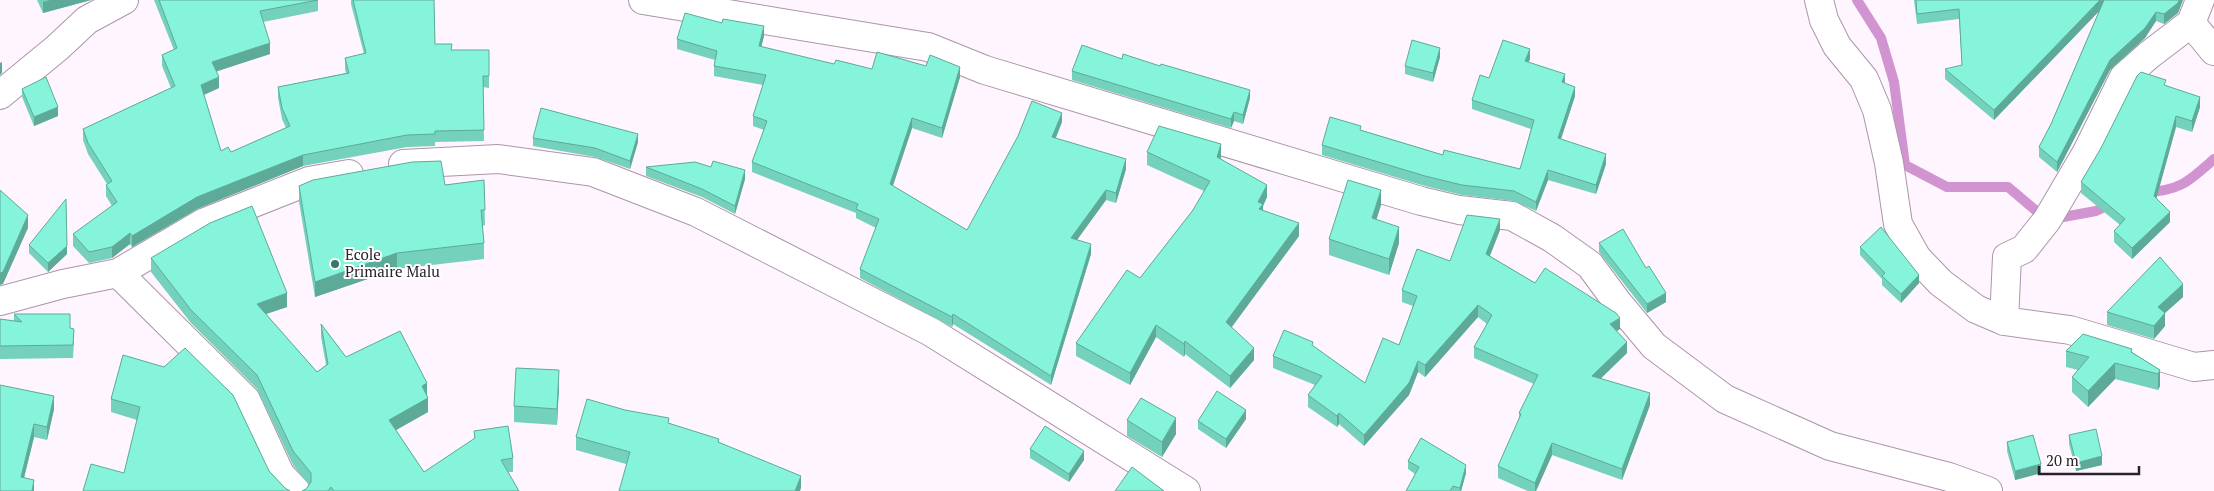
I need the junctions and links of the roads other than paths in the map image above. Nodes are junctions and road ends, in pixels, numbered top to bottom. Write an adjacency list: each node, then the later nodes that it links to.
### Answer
1 (124, 0): 6 (street)
2 (643, 0): 13 (street)
3 (1820, 0): 9 (street)
4 (2196, 12): 5 (street); 9 (street)
5 (2214, 51)
6 (0, 96)
7 (118, 273): 8 (street); 11 (street); 12 (street)
8 (0, 301)
9 (2004, 321): 10 (street)
10 (2214, 365)
11 (296, 491)
12 (1186, 491)
13 (1988, 491)

